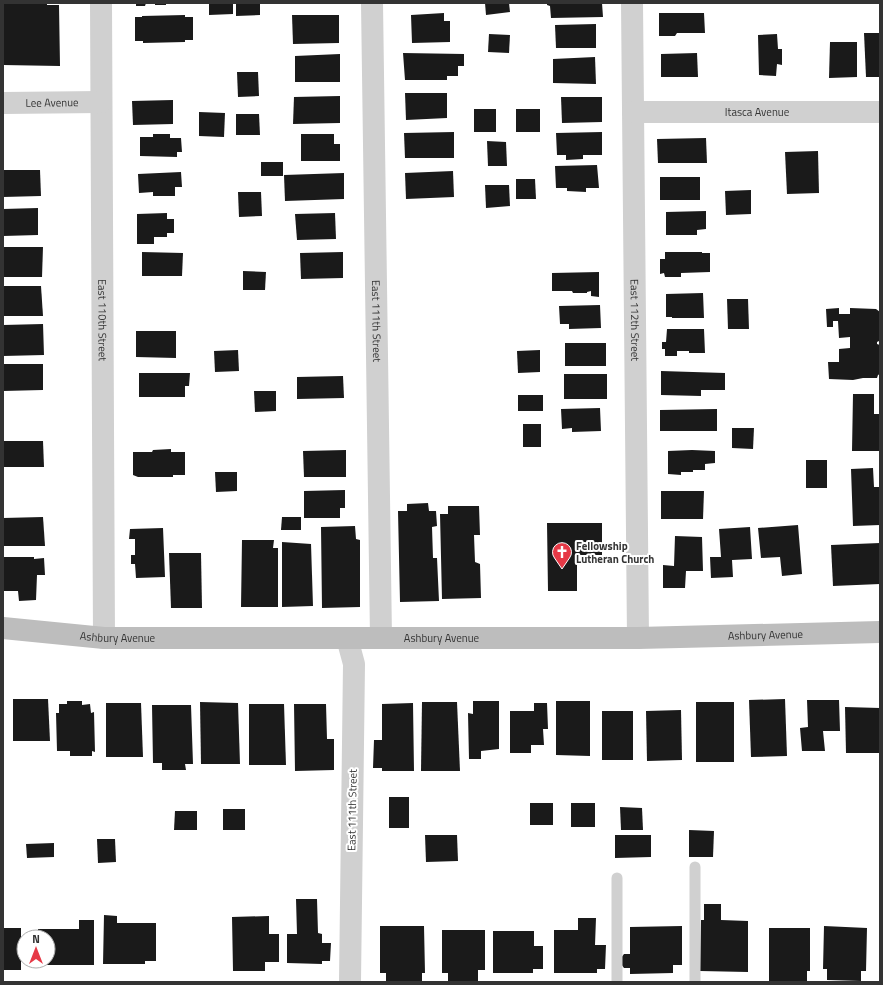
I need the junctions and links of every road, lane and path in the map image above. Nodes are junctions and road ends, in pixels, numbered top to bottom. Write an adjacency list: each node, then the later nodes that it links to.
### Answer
1 (101, 3): 4 (street, East 110th Street)
2 (372, 3): 12 (street, East 111th Street)
3 (632, 3): 6 (street, East 112th Street)
4 (101, 102): 5 (street, Lee Avenue); 10 (street, East 110th Street)
5 (3, 103)
6 (633, 112): 7 (street, Itasca Avenue); 13 (street, East 112th Street)
7 (880, 112)
8 (3, 628): 10 (street, Ashbury Avenue)
9 (880, 632): 13 (street, Ashbury Avenue)
10 (104, 638): 11 (street, Ashbury Avenue)
11 (347, 638): 12 (street, Ashbury Avenue); 16 (street, East 111th Street)
12 (381, 638): 13 (street, Ashbury Avenue)
13 (638, 638)
14 (695, 867): 18 (lane)
15 (617, 878): 17 (lane)
16 (350, 982)
17 (617, 982)
18 (694, 982)

